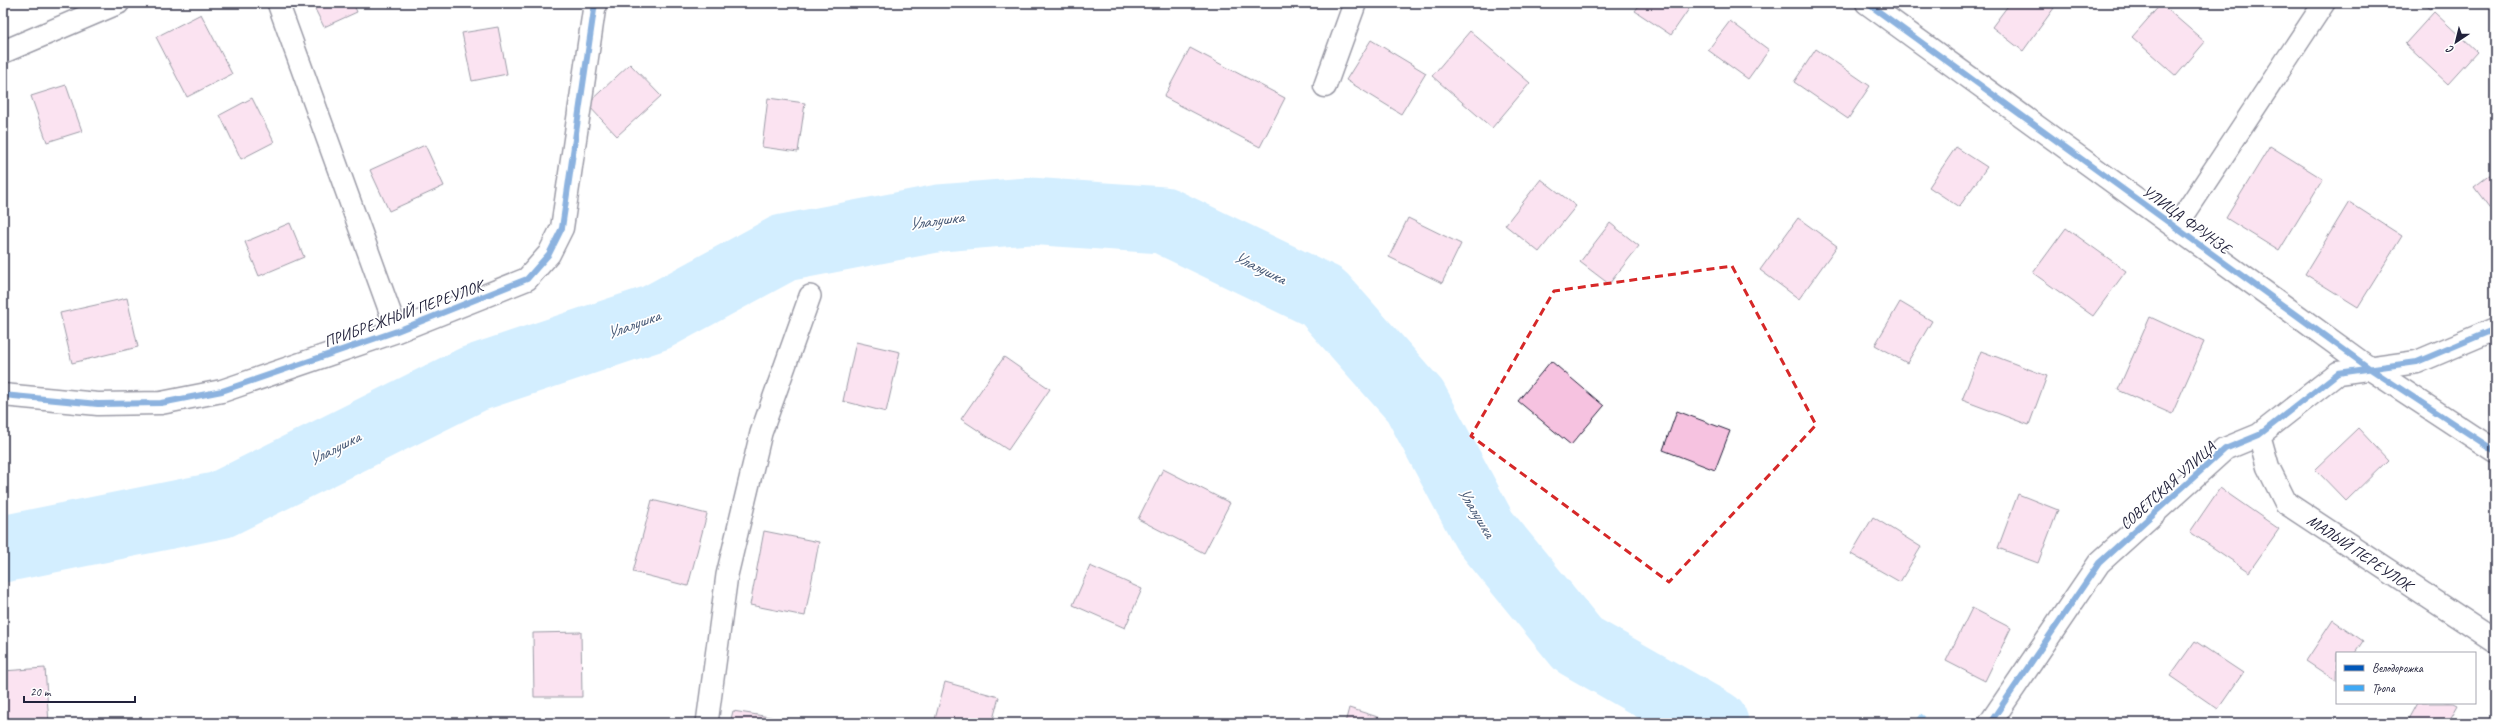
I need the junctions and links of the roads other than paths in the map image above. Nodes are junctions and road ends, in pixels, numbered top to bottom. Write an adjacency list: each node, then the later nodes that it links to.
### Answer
1 (118, 3): 7 (street)
2 (278, 3): 12 (lane)
3 (595, 3): 12 (street, ПРИБРЕЖНЫЙ ПЕРЕУЛОК)
4 (1355, 3): 8 (street)
5 (1867, 3): 9 (street, УЛИЦА ФРУНЗЕ)
6 (2324, 3): 9 (lane)
7 (3, 52)
8 (1324, 86)
9 (2176, 227): 13 (street, УЛИЦА ФРУНЗЕ)
10 (810, 296): 18 (lane)
11 (2495, 329): 13 (street, СОВЕТСКАЯ УЛИЦА)
12 (397, 331): 14 (street, ПРИБРЕЖНЫЙ ПЕРЕУЛОК)
13 (2369, 368): 15 (street, СОВЕТСКАЯ УЛИЦА); 16 (street, УЛИЦА ФРУНЗЕ)
14 (3, 395)
15 (2260, 435): 17 (street, МАЛЫЙ ПЕРЕУЛОК); 19 (street, СОВЕТСКАЯ УЛИЦА)
16 (2495, 451)
17 (2495, 641)
18 (707, 723)
19 (1990, 723)

